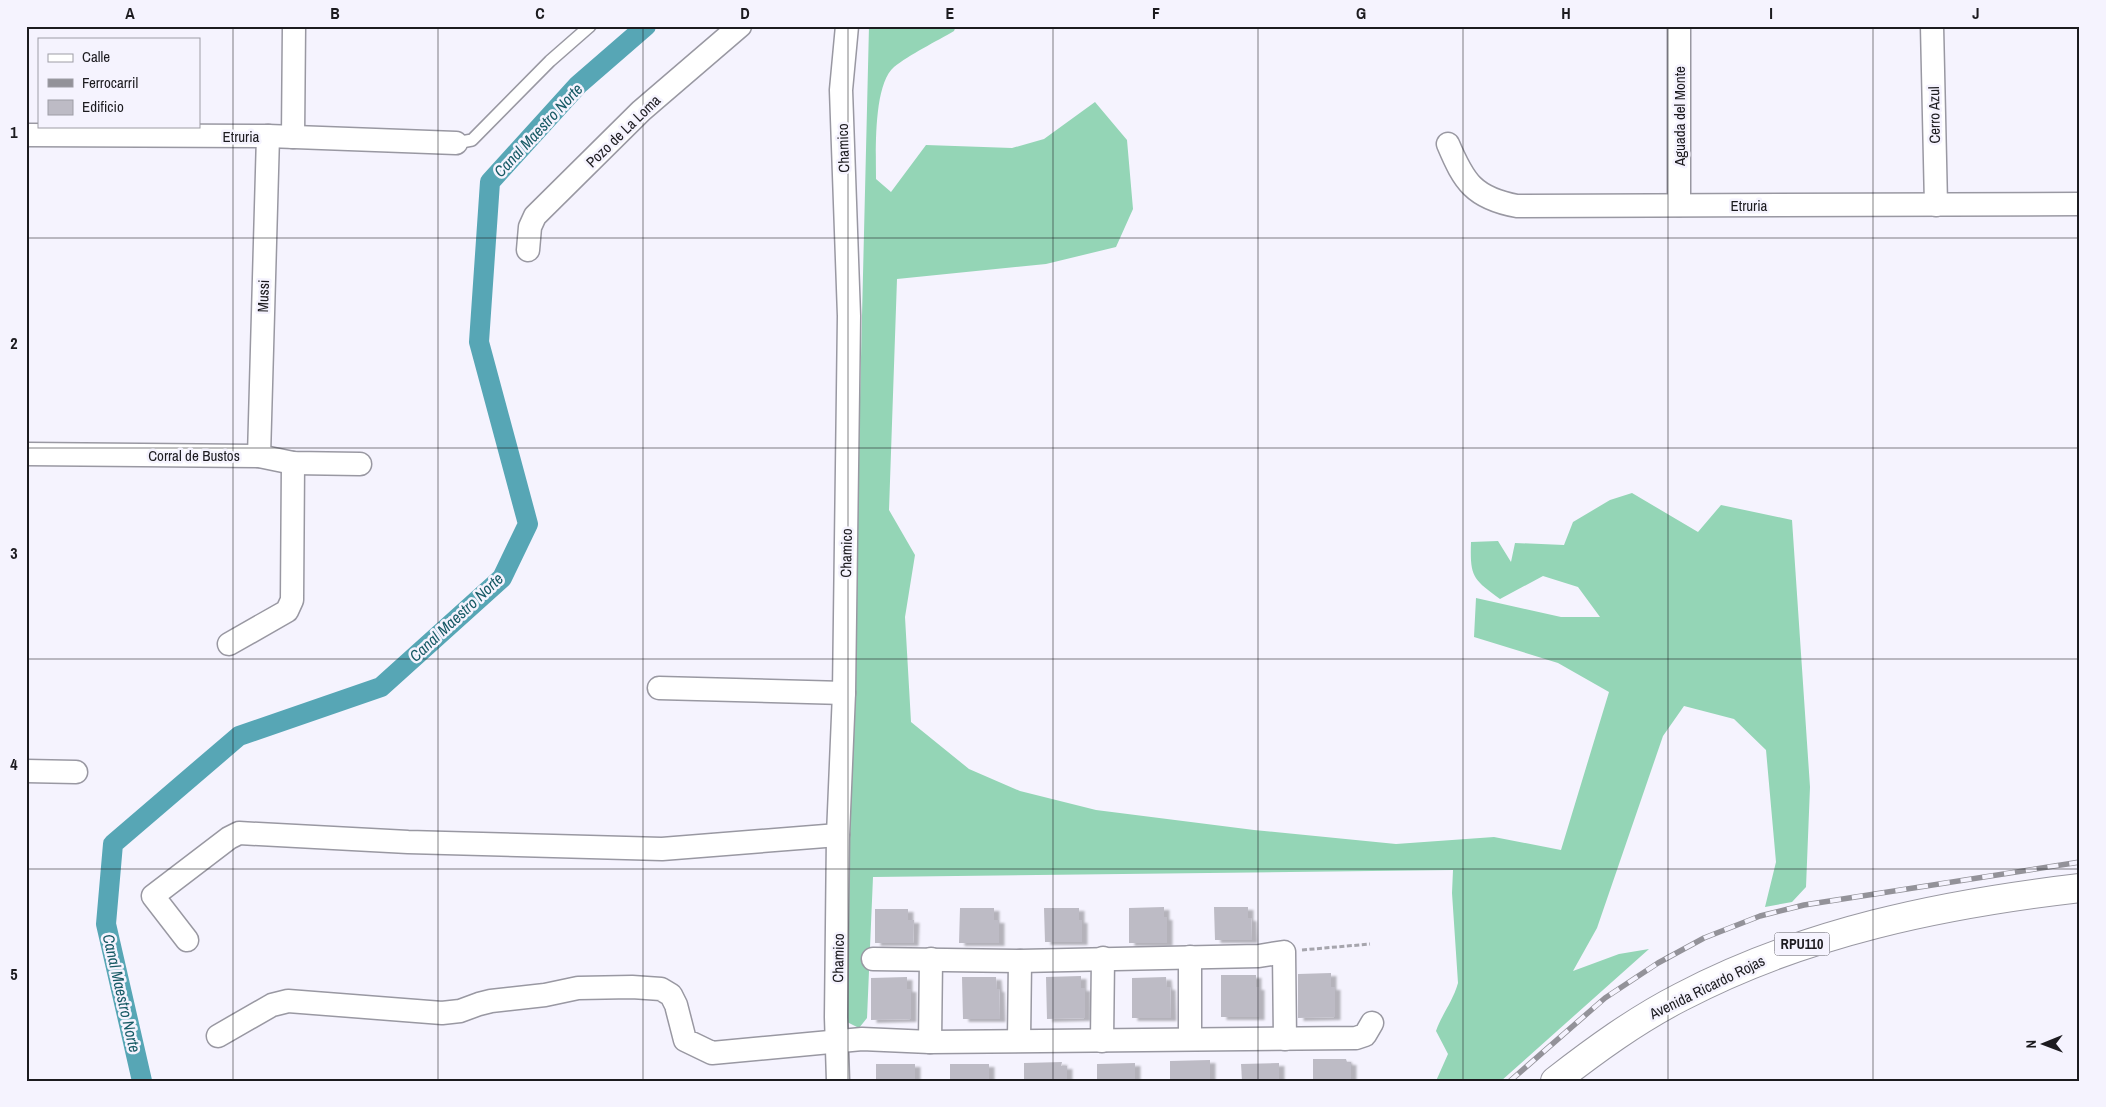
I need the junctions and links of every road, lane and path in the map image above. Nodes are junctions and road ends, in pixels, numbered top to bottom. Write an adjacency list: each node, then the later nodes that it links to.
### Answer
1 (294, 26): 9 (street)
2 (590, 26): 10 (lane)
3 (740, 26): 15 (street, Pozo de La Loma)
4 (847, 26): 22 (street, Chamico)
5 (1680, 26): 13 (street, Aguada del Monte)
6 (1932, 26): 14 (street, Cerro Azul)
7 (26, 135): 8 (street, Etruria)
8 (268, 136): 9 (street, Etruria); 17 (street, Mussi)
9 (293, 137): 10 (street, Etruria)
10 (456, 143)
11 (1448, 144): 13 (street, Etruria)
12 (2080, 204): 14 (street, Etruria)
13 (1679, 205): 14 (street, Etruria)
14 (1936, 205)
15 (528, 250)
16 (26, 454): 17 (street, Corral de Bustos)
17 (259, 456): 18 (street, Corral de Bustos)
18 (293, 463): 19 (street, Corral de Bustos); 20 (street)
19 (360, 464)
20 (229, 644)
21 (659, 688): 22 (street)
22 (844, 693): 25 (street, Chamico)
23 (26, 771): 24 (street)
24 (76, 772)
25 (838, 835): 27 (street); 39 (street, Chamico)
26 (2080, 888): 44 (main road, Avenida Ricardo Rojas / RPU110)
27 (187, 940)
28 (1370, 944): 29 (path)
29 (1284, 952): 30 (street); 38 (street)
30 (1190, 957): 32 (street); 37 (street)
31 (873, 958): 33 (street)
32 (1103, 958): 34 (street); 41 (street)
33 (931, 959): 34 (street); 42 (street)
34 (1020, 960): 40 (street)
35 (1372, 1023): 38 (street)
36 (218, 1036): 39 (street)
37 (1190, 1039): 38 (street); 41 (street)
38 (1285, 1039)
39 (837, 1040): 42 (street); 43 (street, Chamico)
40 (1019, 1040): 41 (street); 42 (street)
41 (1102, 1041)
42 (930, 1042)
43 (838, 1081)
44 (1555, 1081)

